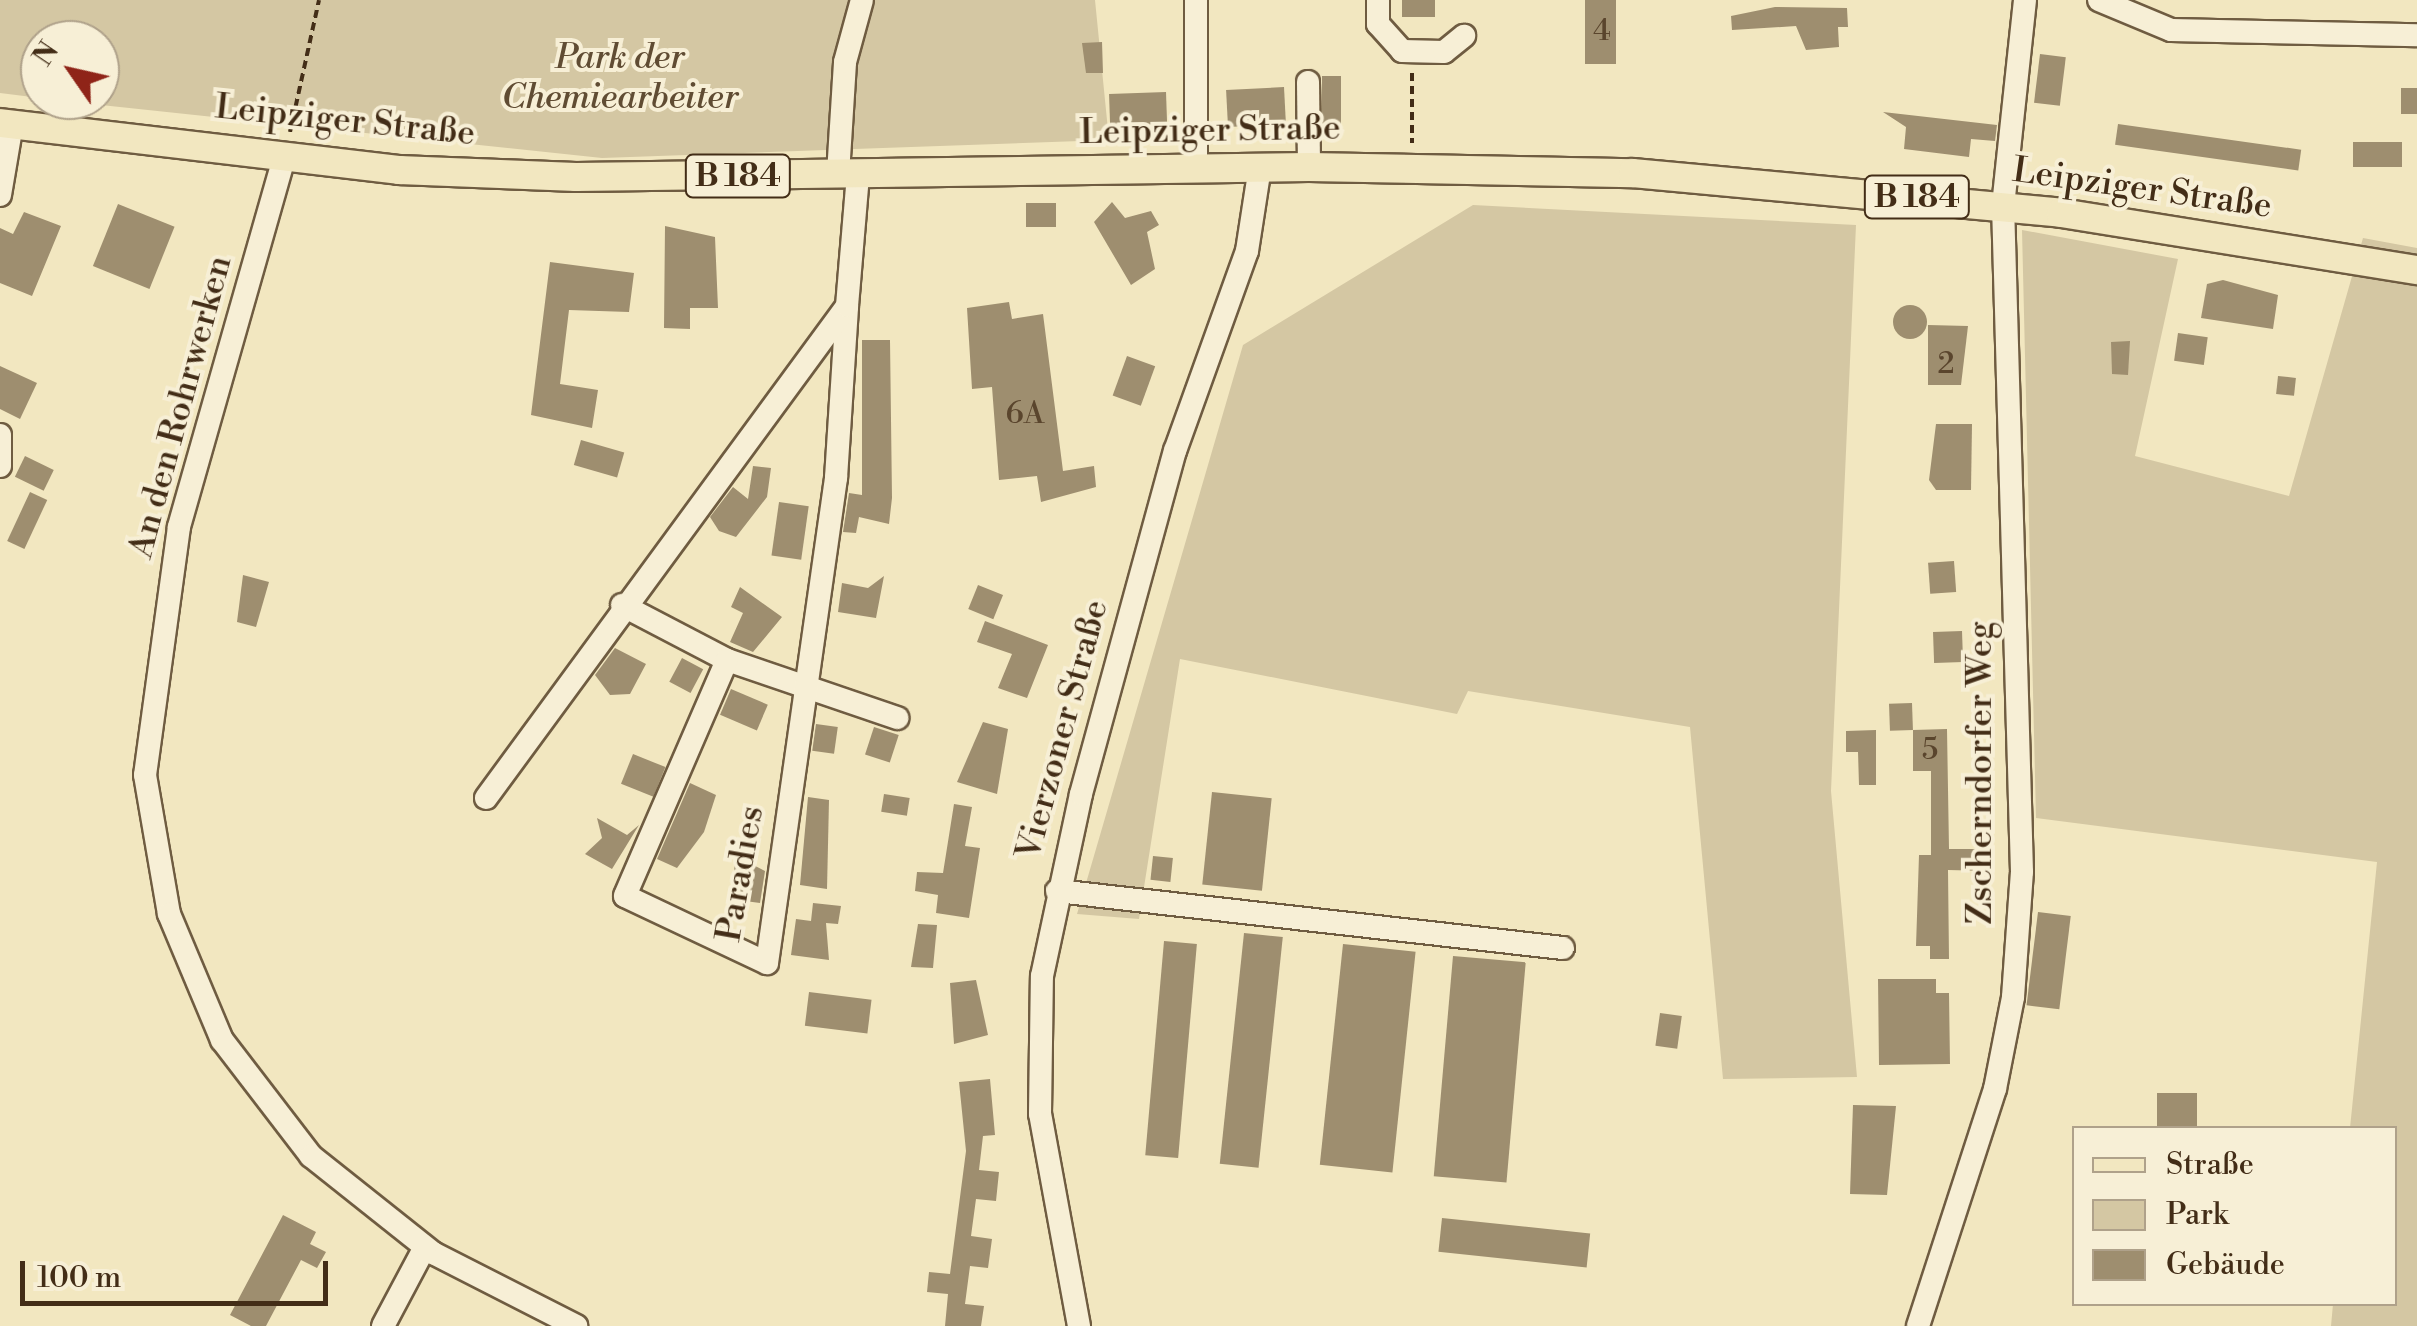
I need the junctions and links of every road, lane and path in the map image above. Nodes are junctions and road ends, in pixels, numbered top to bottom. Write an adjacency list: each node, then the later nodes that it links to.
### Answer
1 (318, 0): 12 (path)
2 (862, 0): 17 (street, Paradies)
3 (1196, 0): 16 (street)
4 (1378, 0): 9 (street)
5 (2024, 0): 19 (street, Zscherndorfer Weg)
6 (2099, 0): 7 (street)
7 (2417, 35)
8 (1464, 36): 9 (street)
9 (1412, 53): 13 (path)
10 (1308, 82): 15 (street)
11 (6, 124): 12 (main road, Leipziger Straße / B 184); 18 (street)
12 (286, 147): 17 (main road, Leipziger Straße / B 184); 31 (street, An den Rohrwerken)
13 (1412, 166): 15 (main road, Leipziger Straße / B 184); 19 (main road, Leipziger Straße / B 184)
14 (1260, 167): 15 (main road, Leipziger Straße / B 184); 16 (main road, Leipziger Straße / B 184); 29 (street, Vierzoner Straße)
15 (1309, 167)
16 (1196, 168): 17 (main road, Leipziger Straße / B 184)
17 (848, 174): 21 (street, Paradies)
18 (0, 195)
19 (2003, 206): 20 (main road, Leipziger Straße / B 184); 35 (street, Zscherndorfer Weg)
20 (2417, 270)
21 (847, 306): 24 (street); 26 (street, Paradies)
22 (0, 435): 23 (street)
23 (0, 466)
24 (622, 605): 25 (street); 28 (street)
25 (726, 660): 26 (street); 26 (street, Paradies)
26 (803, 692): 27 (street)
27 (897, 718)
28 (486, 798)
29 (1057, 891): 30 (street); 34 (street, Vierzoner Straße)
30 (1563, 948)
31 (425, 1246): 32 (street, An den Rohrwerken); 33 (street)
32 (564, 1323)
33 (383, 1326)
34 (1079, 1326)
35 (1918, 1326)

